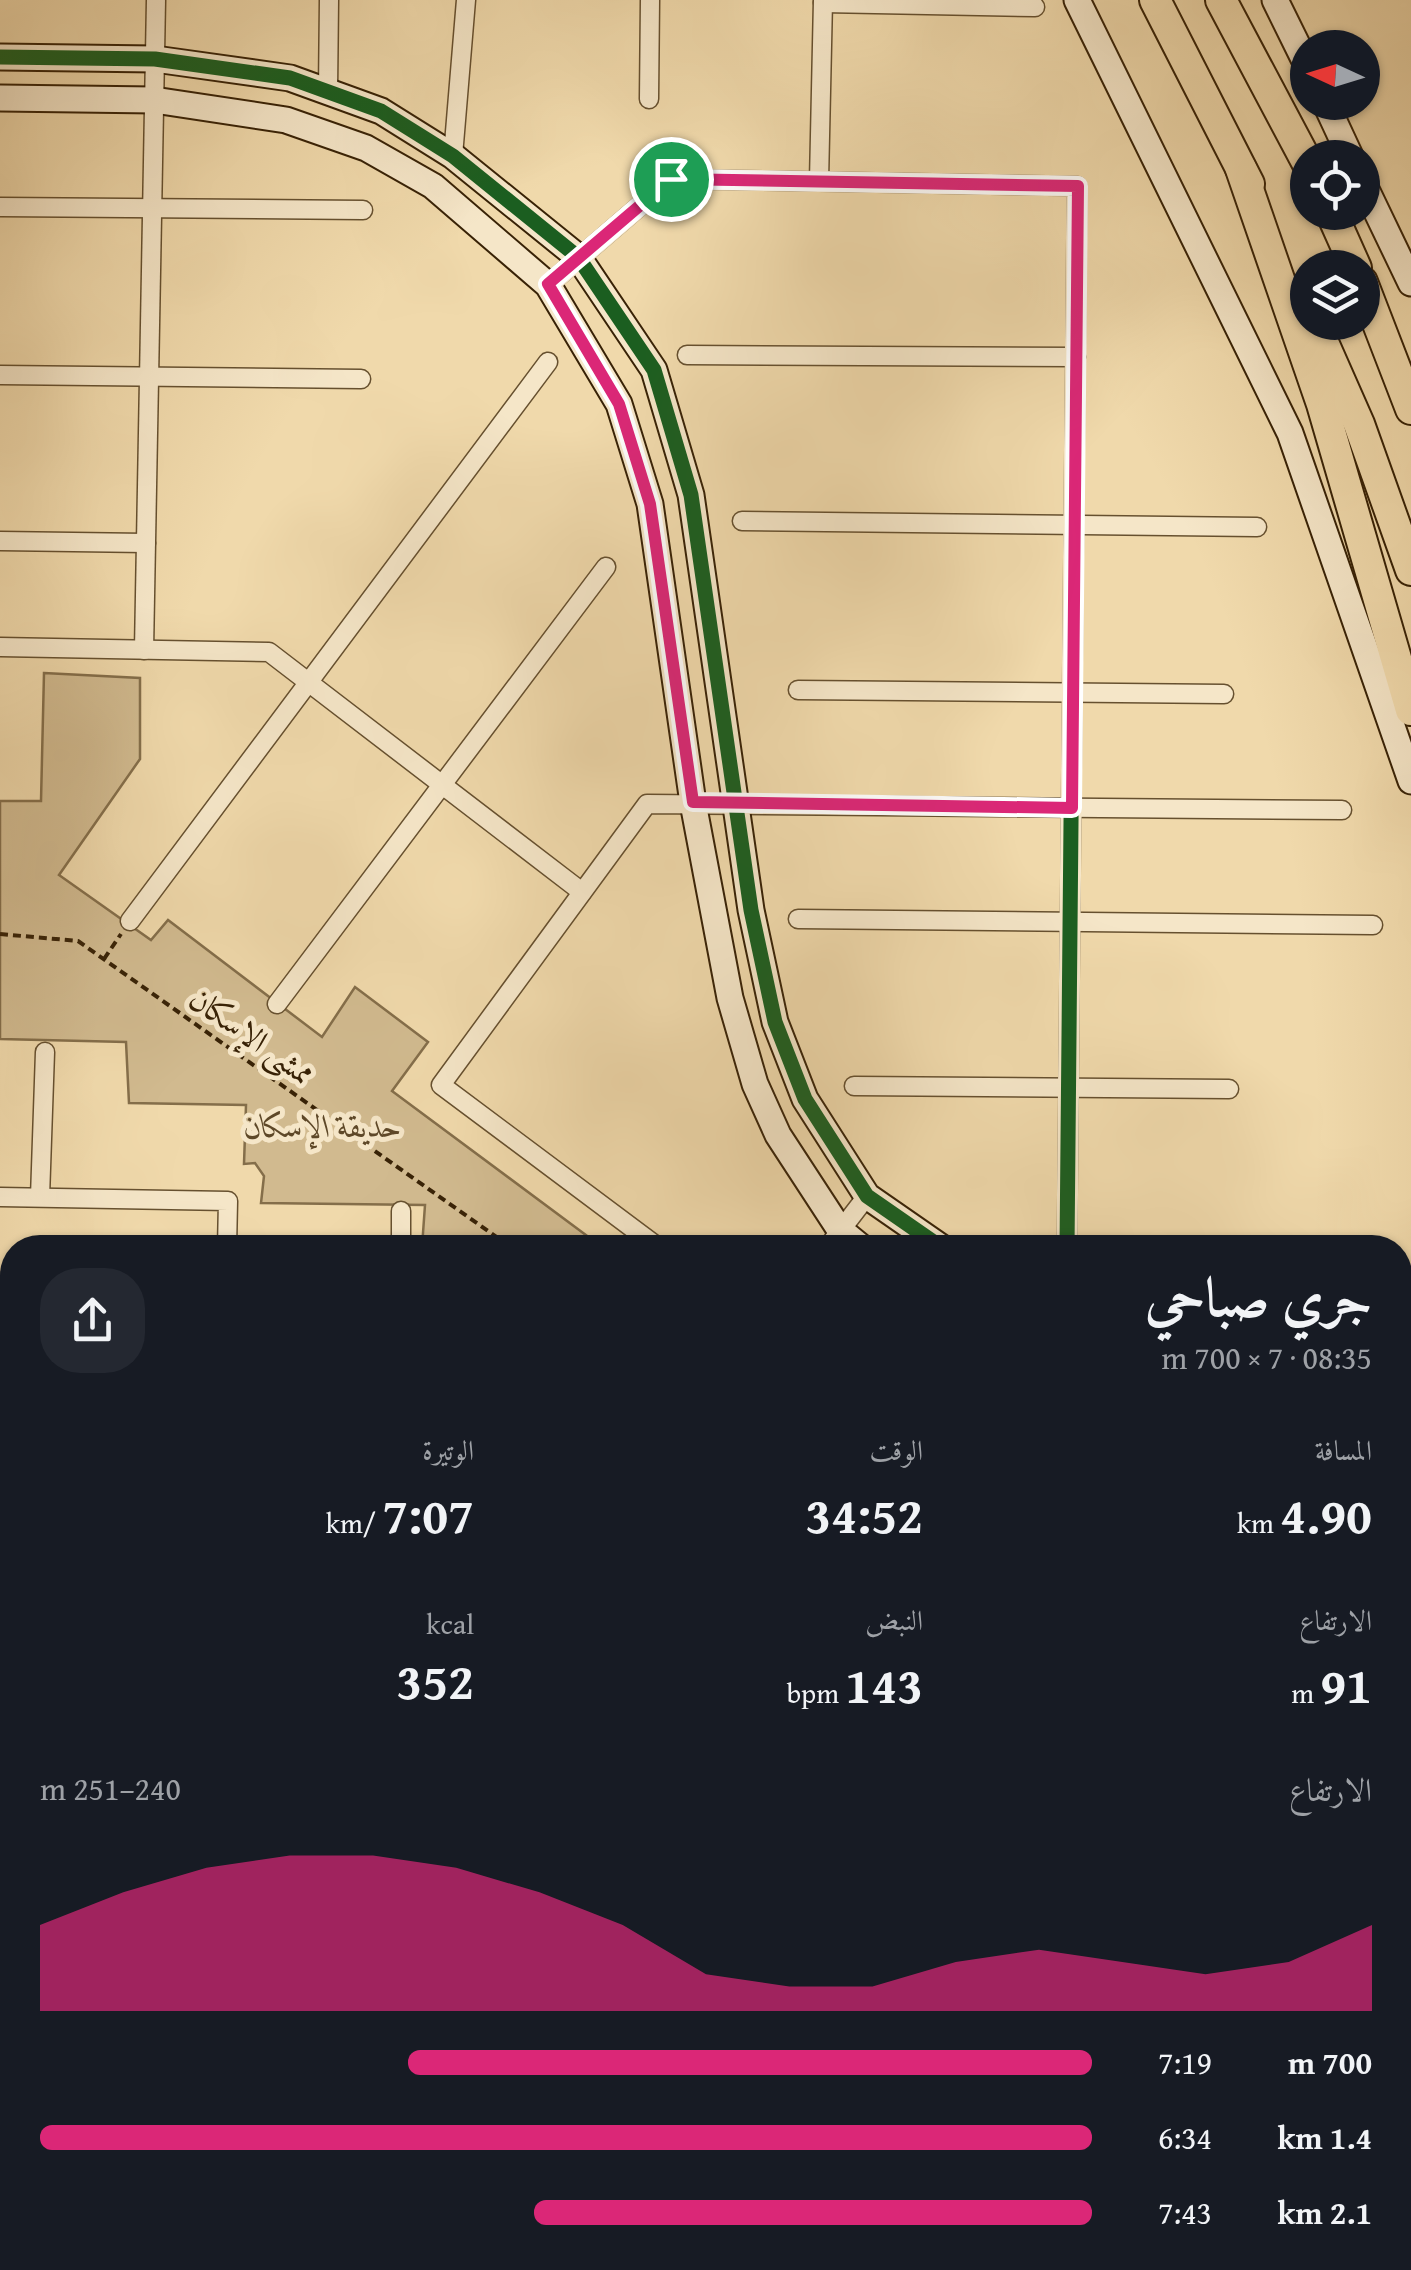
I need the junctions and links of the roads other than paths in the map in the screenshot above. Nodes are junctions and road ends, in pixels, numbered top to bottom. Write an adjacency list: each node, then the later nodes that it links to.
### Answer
1 (156, 0): 13 (street)
2 (329, 0): 14 (street)
3 (466, 0): 19 (street)
4 (650, 0): 16 (street)
5 (1077, 0): 54 (street)
6 (1155, 0): 20 (highway)
7 (1221, 0): 18 (highway)
8 (1275, 0): 11 (street)
9 (823, 2): 10 (street); 21 (street)
10 (1035, 7)
11 (1290, 30)
12 (0, 57): 13 (street)
13 (154, 58): 14 (street); 17 (street)
14 (328, 91): 19 (street)
15 (0, 98): 17 (street)
16 (649, 99)
17 (154, 100): 23 (street); 29 (street)
18 (1295, 140)
19 (453, 156): 26 (street)
20 (1241, 169): 27 (highway); 53 (highway)
21 (819, 181): 26 (street); 33 (street)
22 (0, 206): 23 (street)
23 (152, 208): 24 (street); 36 (street)
24 (363, 210)
25 (1380, 218): 28 (street)
26 (578, 257): 29 (street); 57 (street)
27 (1290, 270)
28 (1411, 283)
29 (548, 284): 56 (street)
30 (1380, 325): 38 (highway); 39 (highway)
31 (1322, 340): 46 (highway)
32 (687, 354): 33 (street)
33 (1076, 357): 41 (street)
34 (548, 362): 49 (street)
35 (0, 375): 36 (street)
36 (149, 376): 37 (street); 44 (street)
37 (361, 379)
38 (1411, 386)
39 (1411, 409)
40 (742, 521): 41 (street)
41 (1074, 525): 42 (street); 51 (street)
42 (1257, 527)
43 (0, 542): 44 (street)
44 (146, 543): 48 (street)
45 (606, 566): 55 (street)
46 (1411, 570)
47 (0, 647): 48 (street)
48 (144, 650): 49 (street)
49 (309, 683): 55 (street); 62 (street)
50 (798, 690): 51 (street)
51 (1072, 692): 52 (street); 58 (street)
52 (1224, 694)
53 (1411, 710)
54 (1411, 781)
55 (442, 785): 60 (street); 65 (street)
56 (693, 802): 57 (street); 60 (street); 77 (street)
57 (736, 804): 58 (street); 71 (street)
58 (1072, 808): 59 (street); 63 (street)
59 (1342, 810)
60 (582, 892): 76 (street)
61 (798, 919): 63 (street)
62 (130, 921)
63 (1070, 922): 64 (street); 68 (street)
64 (1374, 925)
65 (277, 1004)
66 (45, 1052): 72 (street)
67 (854, 1086): 68 (street)
68 (1068, 1088): 69 (street); 80 (street)
69 (1229, 1090)
70 (0, 1196): 72 (street)
71 (867, 1196): 78 (street); 79 (street)
72 (40, 1197): 74 (street)
73 (401, 1211): 75 (street)
74 (227, 1235)
75 (401, 1235)
76 (642, 1235)
77 (832, 1235)
78 (837, 1235)
79 (923, 1235)
80 (1067, 1235)

